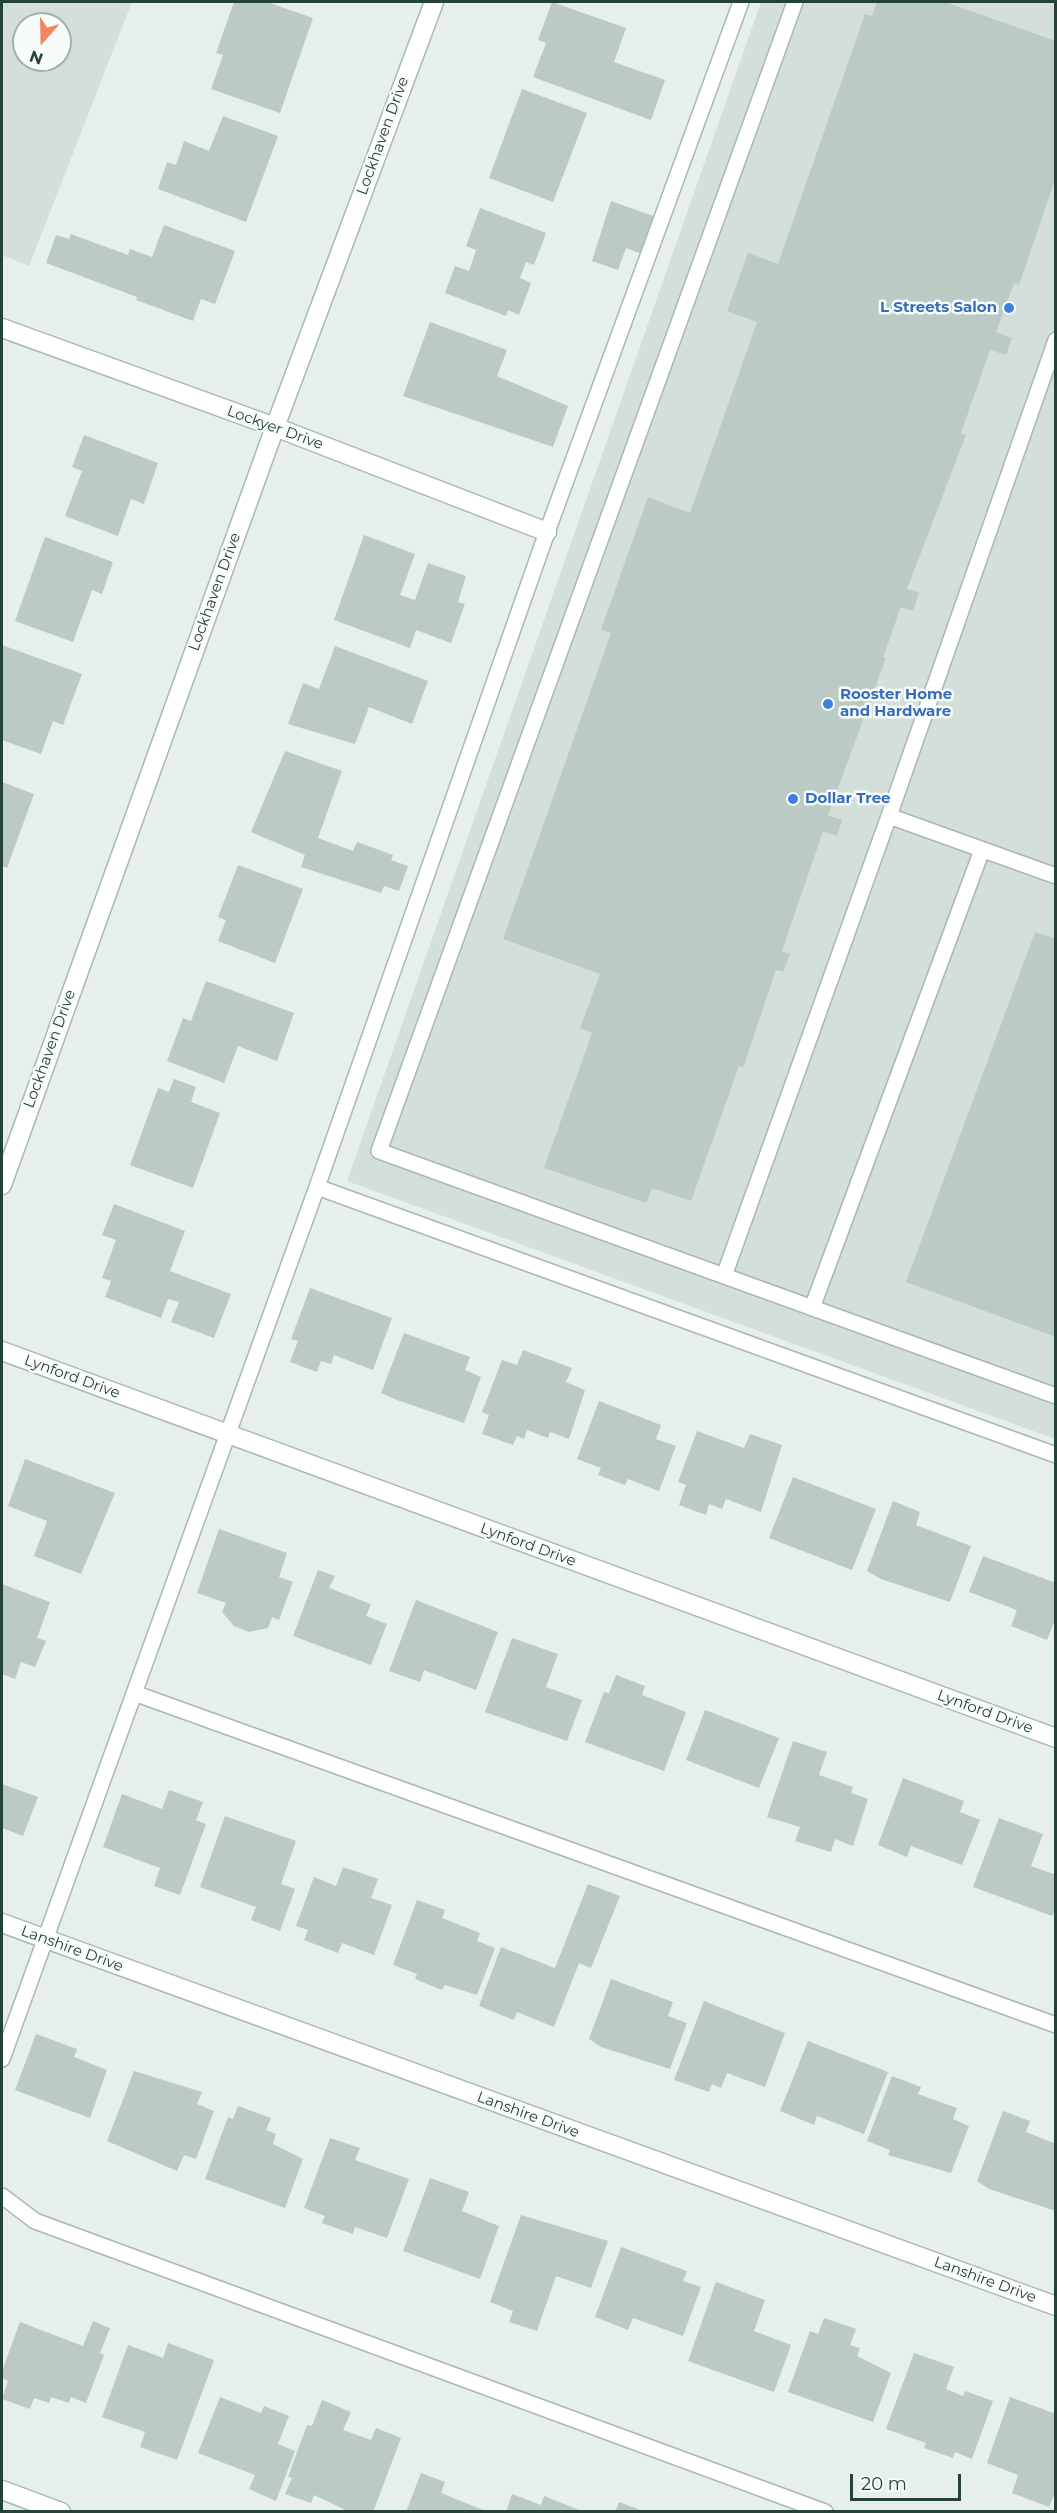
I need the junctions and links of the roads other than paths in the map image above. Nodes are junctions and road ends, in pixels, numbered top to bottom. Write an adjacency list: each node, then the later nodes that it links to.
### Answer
1 (434, 2): 6 (street, Lockhaven Drive)
2 (741, 2): 7 (lane)
3 (795, 2): 13 (lane)
4 (3, 332): 6 (street, Lockyer Drive)
5 (1056, 340): 8 (lane)
6 (275, 427): 7 (street, Lockyer Drive); 11 (street, Lockhaven Drive)
7 (547, 532): 12 (lane)
8 (889, 816): 9 (lane); 13 (lane)
9 (982, 850): 10 (lane); 14 (lane)
10 (1056, 876)
11 (2, 1185)
12 (317, 1187): 17 (lane); 18 (lane)
13 (724, 1276): 14 (lane)
14 (812, 1308): 16 (lane)
15 (2, 1351): 17 (street, Lynford Drive)
16 (1056, 1396)
17 (228, 1434): 19 (lane); 20 (street, Lynford Drive)
18 (1056, 1455)
19 (134, 1693): 22 (lane); 23 (lane)
20 (1056, 1738)
21 (2, 1923): 22 (street, Lanshire Drive)
22 (45, 1939): 24 (lane); 26 (street, Lanshire Drive)
23 (1056, 2025)
24 (2, 2059)
25 (2, 2196): 29 (lane)
26 (1056, 2306)
27 (2, 2490): 28 (street)
28 (61, 2511)
29 (825, 2511)

